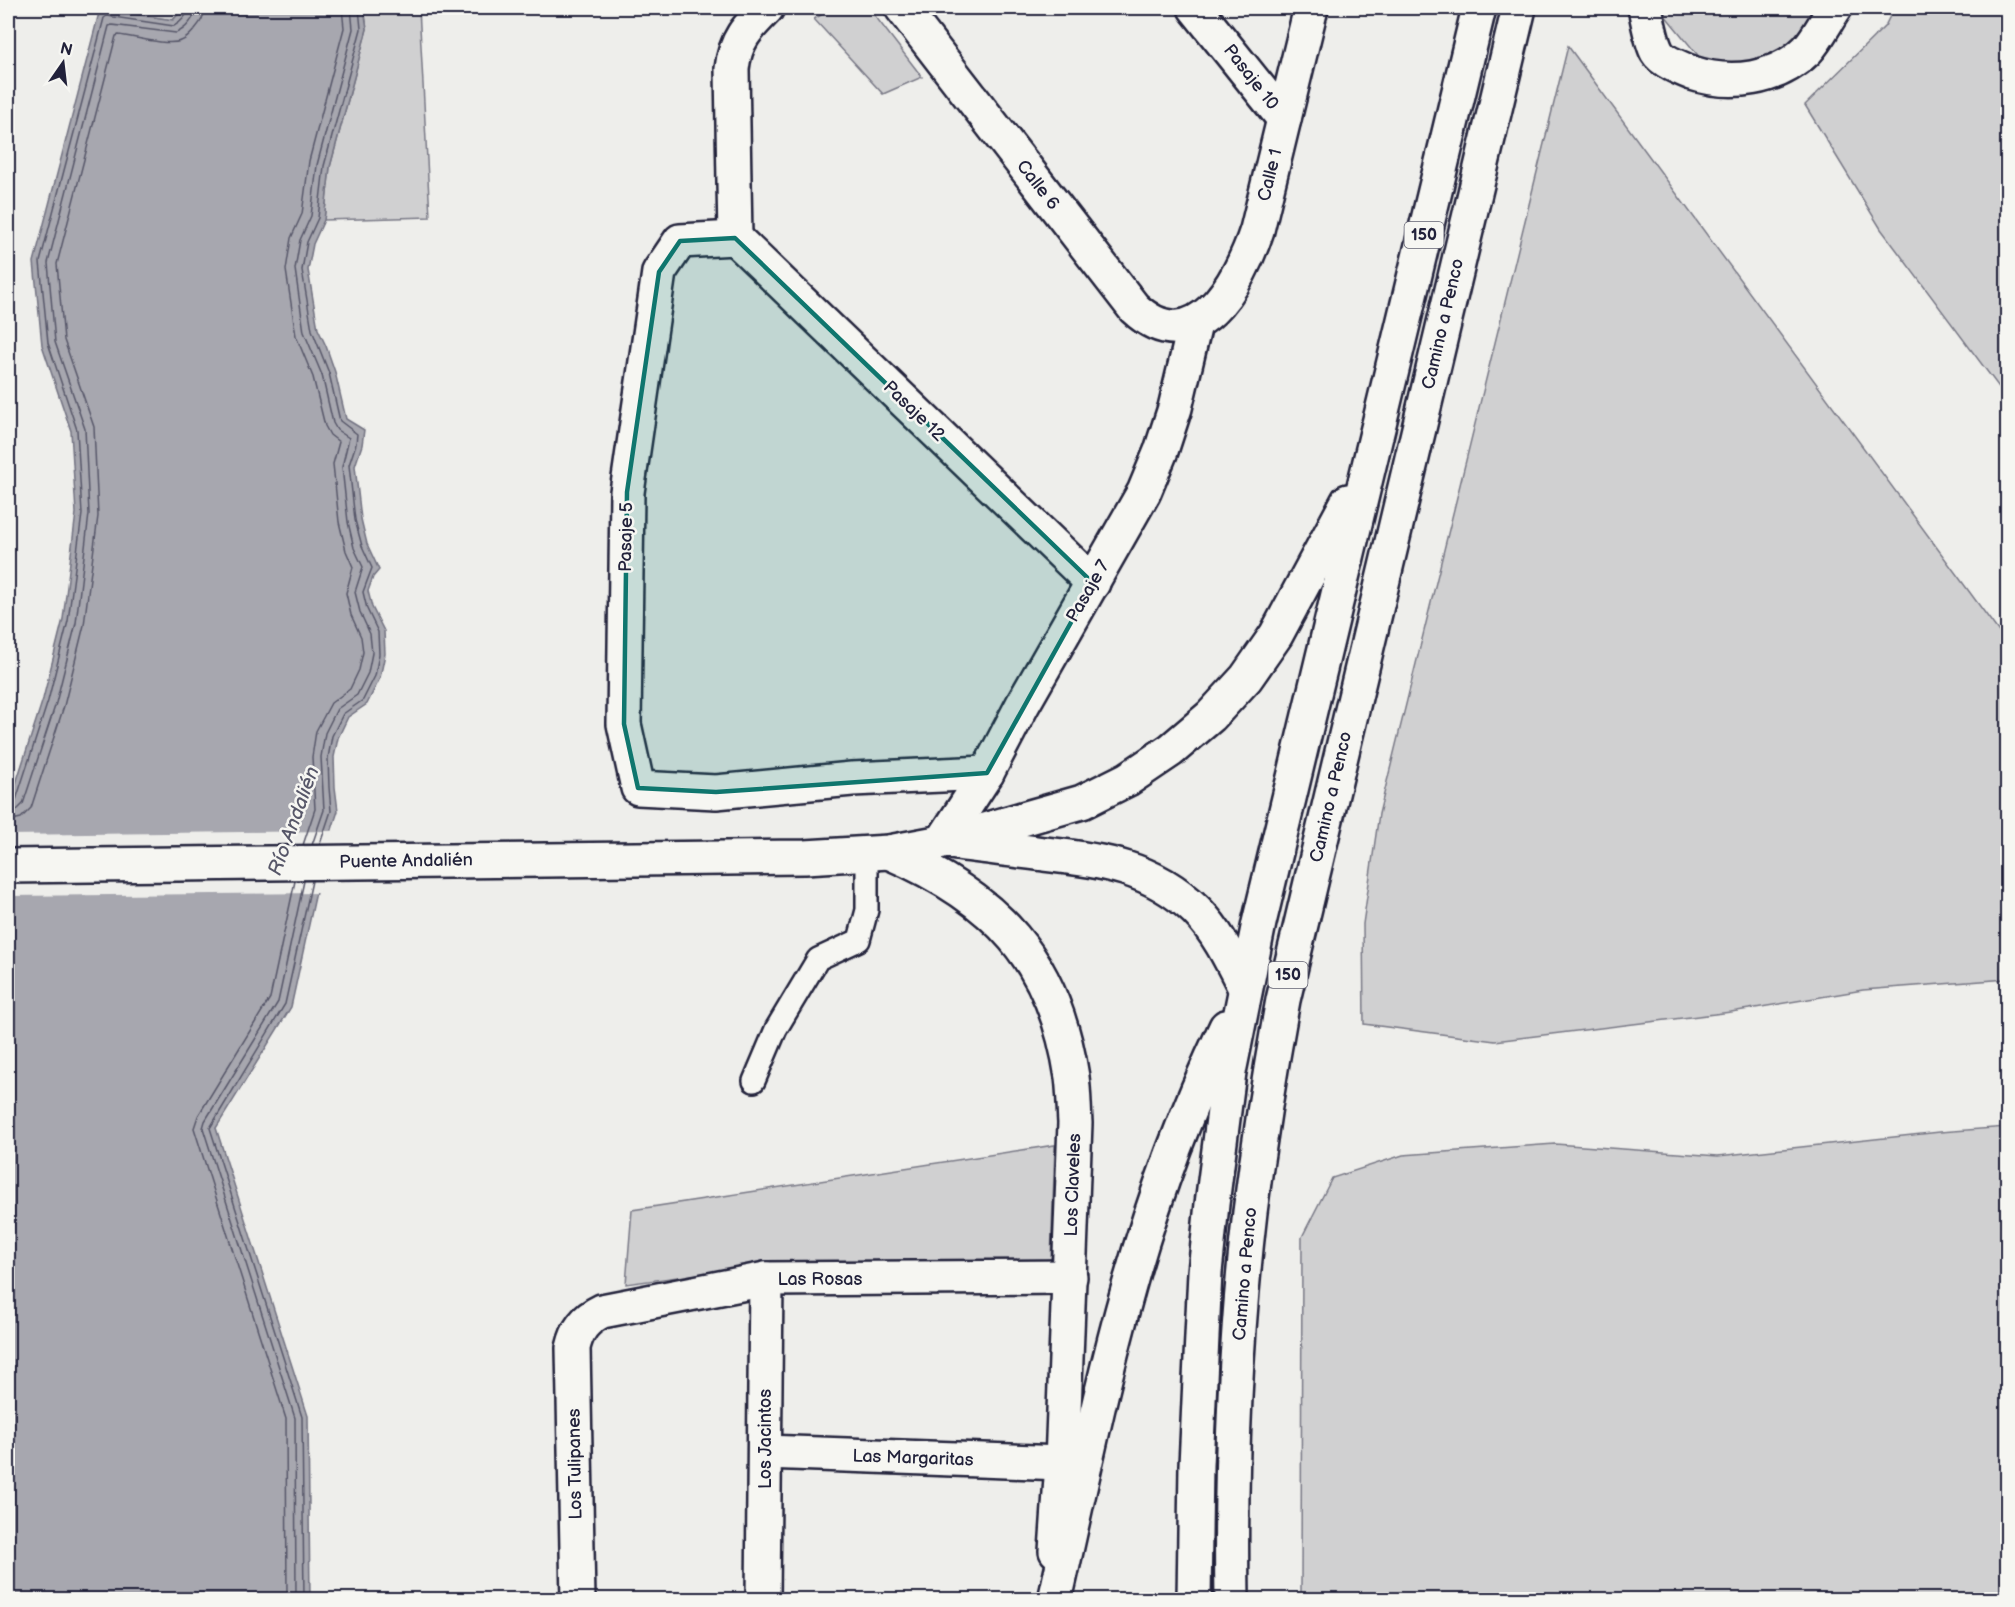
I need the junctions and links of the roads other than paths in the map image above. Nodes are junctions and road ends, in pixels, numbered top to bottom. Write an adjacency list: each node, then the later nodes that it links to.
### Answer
1 (766, 8): 10 (main road)
2 (902, 8): 11 (main road, Calle 6)
3 (1196, 8): 9 (main road, Pasaje 10)
4 (1311, 8): 9 (main road, Calle 1)
5 (1479, 8): 12 (main road, Camino a Penco / 150)
6 (1519, 8): 29 (main road, Camino a Penco / 150)
7 (1645, 8): 8 (main road)
8 (1835, 8)
9 (1284, 119): 11 (main road, Calle 1)
10 (735, 238): 13 (main road, Pasaje 12); 14 (main road, Pasaje 5)
11 (1195, 324): 13 (main road, Pasaje 7)
12 (1369, 462): 15 (main road); 18 (main road, Camino a Penco / 150)
13 (1093, 583): 14 (main road, Pasaje 7)
14 (987, 773): 15 (main road, Pasaje 7)
15 (942, 842): 16 (main road, Puente Andalién); 18 (main road)
16 (878, 852): 17 (main road, Puente Andalién); 19 (lane); 20 (main road, Los Claveles)
17 (8, 866)
18 (1245, 988): 27 (main road); 28 (main road, Camino a Penco / 150)
19 (754, 1081)
20 (1070, 1277): 21 (main road, Las Rosas); 24 (main road, Los Claveles)
21 (766, 1279): 22 (main road, Las Rosas); 23 (main road, Los Jacintos)
22 (579, 1329): 25 (main road, Los Tulipanes)
23 (765, 1452): 24 (main road, Las Margaritas); 26 (main road, Los Jacintos)
24 (1062, 1463): 27 (main road, Los Claveles)
25 (578, 1599)
26 (764, 1599)
27 (1054, 1599)
28 (1194, 1599)
29 (1232, 1599)

